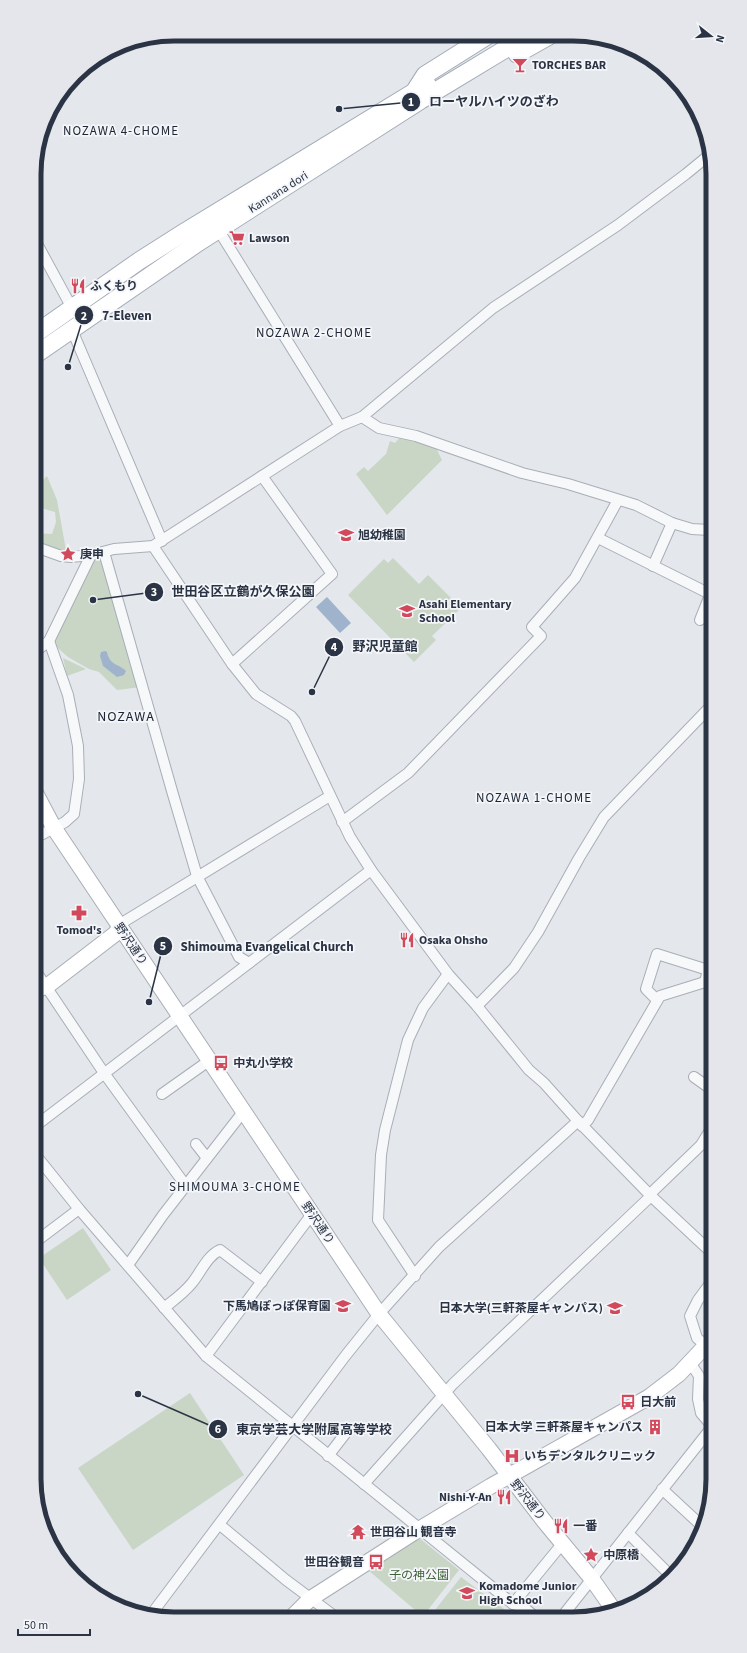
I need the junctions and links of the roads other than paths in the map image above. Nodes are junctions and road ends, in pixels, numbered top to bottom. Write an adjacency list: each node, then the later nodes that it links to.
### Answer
1 (479, 41): 5 (main road)
2 (500, 41): 5 (main road, Kannana dori)
3 (518, 41): 5 (main road, Kannana dori)
4 (540, 41): 5 (main road)
5 (418, 95): 7 (main road, Kannana dori)
6 (705, 158): 13 (street)
7 (214, 223): 9 (main road, Kannana dori); 11 (main road, Kannana dori); 14 (street)
8 (41, 251): 9 (street)
9 (72, 308): 10 (main road, Kannana dori)
10 (41, 330)
11 (72, 330): 12 (main road, Kannana dori); 20 (street)
12 (41, 351)
13 (362, 417): 14 (street); 16 (street)
14 (340, 426): 15 (street)
15 (262, 476): 20 (street); 30 (street)
16 (618, 500): 17 (street); 19 (street)
17 (672, 523): 18 (street); 24 (street)
18 (706, 530)
19 (598, 538): 24 (street); 34 (street)
20 (157, 543): 22 (street); 30 (street)
21 (41, 549): 23 (street)
22 (104, 552): 23 (street); 38 (street)
23 (90, 555): 28 (street)
24 (653, 566): 25 (street)
25 (706, 592)
26 (706, 604): 27 (street)
27 (700, 620)
28 (49, 641): 29 (street); 35 (street)
29 (41, 647)
30 (232, 664): 32 (street)
31 (706, 711): 46 (street)
32 (330, 796): 34 (street); 38 (street)
33 (41, 803): 35 (street, 野沢通り)
34 (342, 822): 37 (street)
35 (54, 828): 36 (street); 39 (street, 野沢通り)
36 (41, 835)
37 (371, 870): 40 (street); 42 (street)
38 (197, 876): 39 (street); 40 (street)
39 (120, 927): 44 (street); 47 (street, 野沢通り)
40 (249, 963): 47 (street)
41 (706, 969): 45 (street)
42 (448, 974): 46 (street); 67 (street)
43 (706, 984): 45 (street)
44 (42, 990): 49 (street)
45 (657, 1000): 55 (street)
46 (477, 1006): 55 (street)
47 (179, 1016): 48 (street, 野沢通り); 49 (street)
48 (210, 1060): 52 (street); 53 (street, 野沢通り)
49 (104, 1073): 54 (street); 60 (street)
50 (694, 1077): 51 (street)
51 (706, 1085)
52 (162, 1094)
53 (243, 1112): 58 (street); 63 (street, 野沢通り)
54 (41, 1122)
55 (580, 1124): 61 (street); 67 (street)
56 (706, 1137): 61 (street)
57 (196, 1144): 58 (street)
58 (207, 1158): 60 (street)
59 (41, 1162): 62 (street)
60 (186, 1186): 66 (street)
61 (650, 1196): 65 (street); 76 (street)
62 (79, 1209): 64 (street); 66 (street)
63 (312, 1214): 68 (street); 71 (street, 野沢通り)
64 (41, 1238)
65 (706, 1247)
66 (128, 1265): 70 (street)
67 (415, 1276): 71 (street)
68 (262, 1282): 70 (street); 74 (street)
69 (706, 1289): 72 (street)
70 (164, 1308): 74 (street)
71 (379, 1314): 76 (street, 野沢通り); 78 (street)
72 (706, 1342)
73 (706, 1346): 75 (street)
74 (206, 1356): 78 (street)
75 (691, 1364): 77 (street); 82 (street)
76 (443, 1393): 82 (street, 野沢通り); 83 (street)
77 (706, 1419)
78 (292, 1426): 81 (street); 86 (street)
79 (345, 1434): 81 (street)
80 (706, 1434): 84 (street)
81 (328, 1456): 83 (street)
82 (510, 1476): 87 (street); 89 (street, 野沢通り)
83 (364, 1484): 87 (street)
84 (662, 1490): 85 (street); 88 (street)
85 (699, 1523)
86 (220, 1525): 92 (street); 95 (street)
87 (420, 1529): 92 (street); 93 (street)
88 (628, 1533): 90 (street); 91 (street)
89 (562, 1544): 91 (street, 野沢通り); 93 (street)
90 (668, 1572)
91 (592, 1579): 94 (street, 野沢通り); 99 (street)
92 (310, 1599): 96 (street); 97 (street)
93 (513, 1604): 98 (street)
94 (611, 1606)
95 (155, 1610)
96 (297, 1612)
97 (328, 1612)
98 (530, 1612)
99 (566, 1612)

